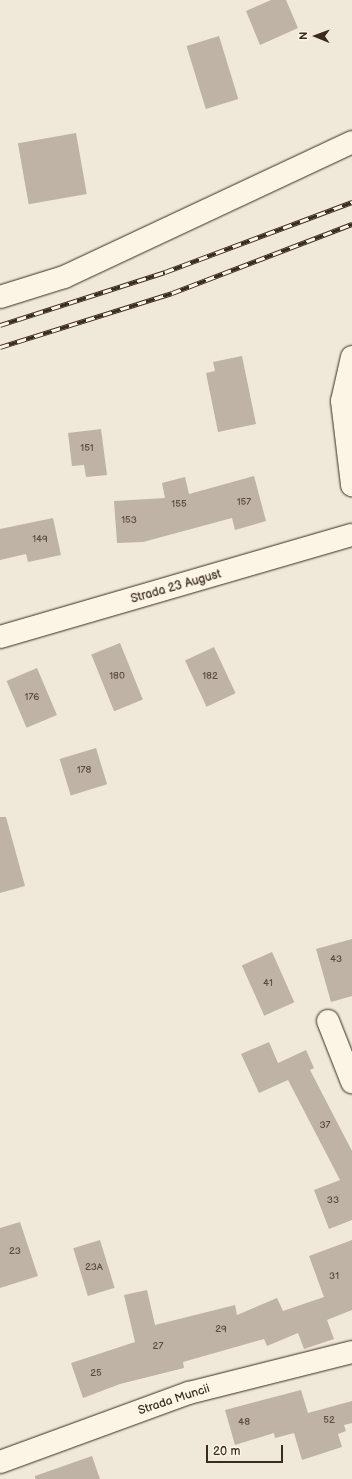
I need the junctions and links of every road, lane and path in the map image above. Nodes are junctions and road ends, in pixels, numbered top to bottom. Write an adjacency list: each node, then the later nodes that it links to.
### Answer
1 (352, 142): 2 (street)
2 (0, 297)
3 (352, 357): 4 (street)
4 (352, 485)
5 (352, 535): 6 (street, Strada 23 August)
6 (0, 637)
7 (328, 1021): 8 (street)
8 (352, 1082)
9 (352, 1352): 10 (street, Strada Muncii)
10 (0, 1462)

